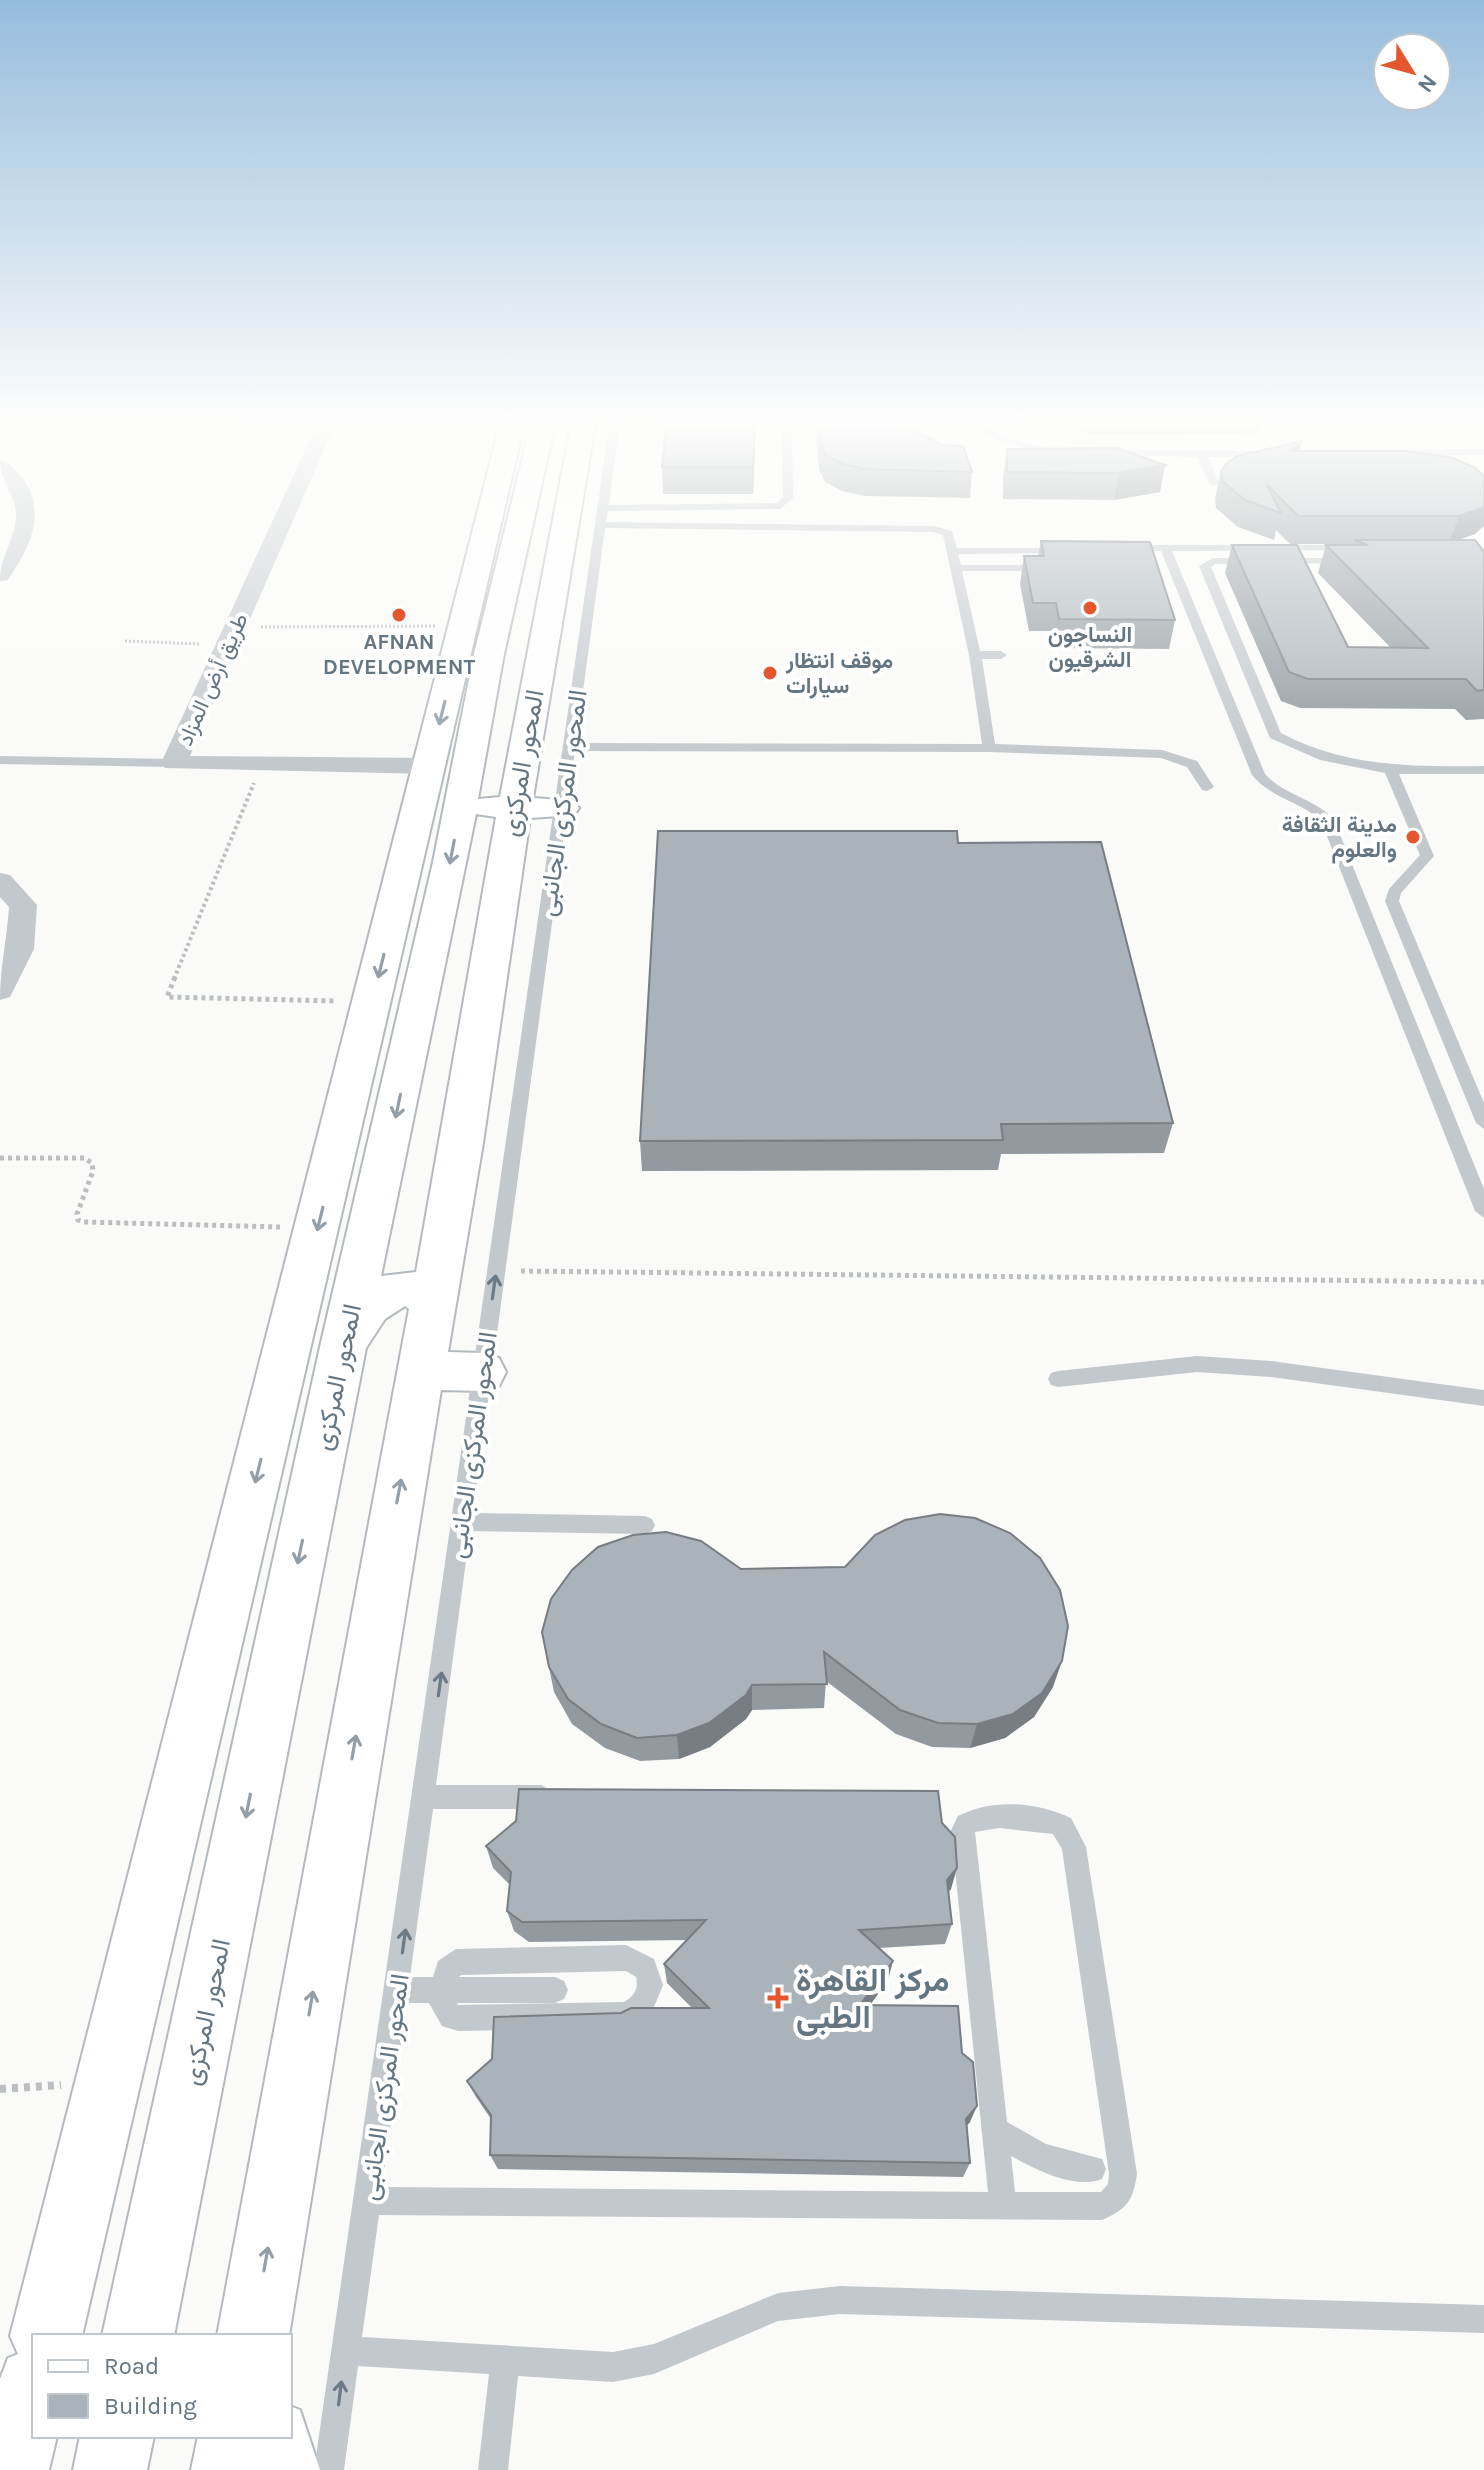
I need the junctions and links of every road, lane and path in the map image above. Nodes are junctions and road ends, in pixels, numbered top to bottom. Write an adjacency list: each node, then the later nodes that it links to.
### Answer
1 (24, 535): 14 (street)
2 (276, 535): 16 (street, طريق أرض المزاد)
3 (491, 535): 15 (main road)
4 (505, 535): 15 (main road, المحور المركزى)
5 (585, 535): 29 (main road, المحور المركزى)
6 (589, 535): 20 (lane, المحور المركزى الجانبى)
7 (951, 535): 11 (lane)
8 (1120, 548): 9 (lane)
9 (1165, 548): 27 (lane); 39 (lane)
10 (1075, 549): 11 (lane)
11 (954, 551): 12 (lane)
12 (957, 568): 13 (lane); 18 (lane)
13 (1024, 568)
14 (0, 575)
15 (472, 635): 16 (path); 25 (main road, one-way to 25); 30 (main road, المحور المركزى)
16 (231, 636): 17 (path); 23 (street, طريق أرض المزاد)
17 (125, 641)
18 (975, 655): 19 (lane); 21 (lane)
19 (1001, 655)
20 (570, 747): 21 (lane); 31 (lane, المحور المركزى الجانبى)
21 (989, 748): 28 (lane)
22 (0, 760): 23 (lane)
23 (174, 763): 24 (street)
24 (262, 764): 25 (street); 34 (path)
25 (430, 766): 34 (main road, one-way to 34)
26 (1484, 770): 27 (lane)
27 (1391, 771): 35 (lane)
28 (1207, 787)
29 (515, 806): 30 (main road); 31 (main road); 36 (main road, المحور المركزى)
30 (460, 807): 38 (main road, المحور المركزى, one-way to 38)
31 (562, 808): 41 (lane, المحور المركزى الجانبى)
32 (0, 881): 33 (street)
33 (0, 990)
34 (373, 1001): 40 (main road, one-way to 40)
35 (1484, 1123)
36 (462, 1143): 38 (main road); 43 (main road, المحور المركزى)
37 (0, 1158): 40 (path)
38 (381, 1182): 44 (main road, المحور المركزى)
39 (1484, 1211)
40 (317, 1228): 61 (main road, one-way to 61)
41 (496, 1271): 42 (path); 46 (lane, المحور المركزى الجانبى, one-way to 41)
42 (1484, 1282)
43 (431, 1302): 44 (main road); 45 (main road, المحور المركزى)
44 (343, 1347): 62 (main road, المحور المركزى, one-way to 62)
45 (422, 1370): 46 (main road); 63 (main road, المحور المركزى, one-way to 45)
46 (482, 1372): 49 (lane, المحور المركزى الجانبى)
47 (1058, 1379): 48 (lane)
48 (1484, 1398)
49 (461, 1522): 50 (lane); 51 (lane, المحور المركزى الجانبى, one-way to 49)
50 (645, 1525)
51 (425, 1797): 52 (lane); 54 (lane, المحور المركزى الجانبى, one-way to 51)
52 (568, 1797)
53 (444, 1989): 53 (lane); 54 (lane); 55 (lane)
54 (397, 1990): 58 (lane, المحور المركزى الجانبى)
55 (555, 1990)
56 (995, 2129): 57 (lane); 59 (lane); 59 (lane)
57 (1092, 2169)
58 (368, 2201): 59 (lane); 64 (lane, المحور المركزى الجانبى)
59 (1003, 2206)
60 (1484, 2319): 65 (lane)
61 (46, 2334)
62 (138, 2334)
63 (253, 2334)
64 (345, 2351): 65 (lane); 74 (lane, المحور المركزى الجانبى, one-way to 64)
65 (505, 2360): 75 (lane)
66 (32, 2392): 70 (main road)
67 (117, 2438): 71 (main road)
68 (235, 2438): 72 (main road)
69 (275, 2438): 73 (main road)
70 (12, 2470)
71 (110, 2470)
72 (228, 2470)
73 (283, 2470)
74 (329, 2470)
75 (493, 2470)

